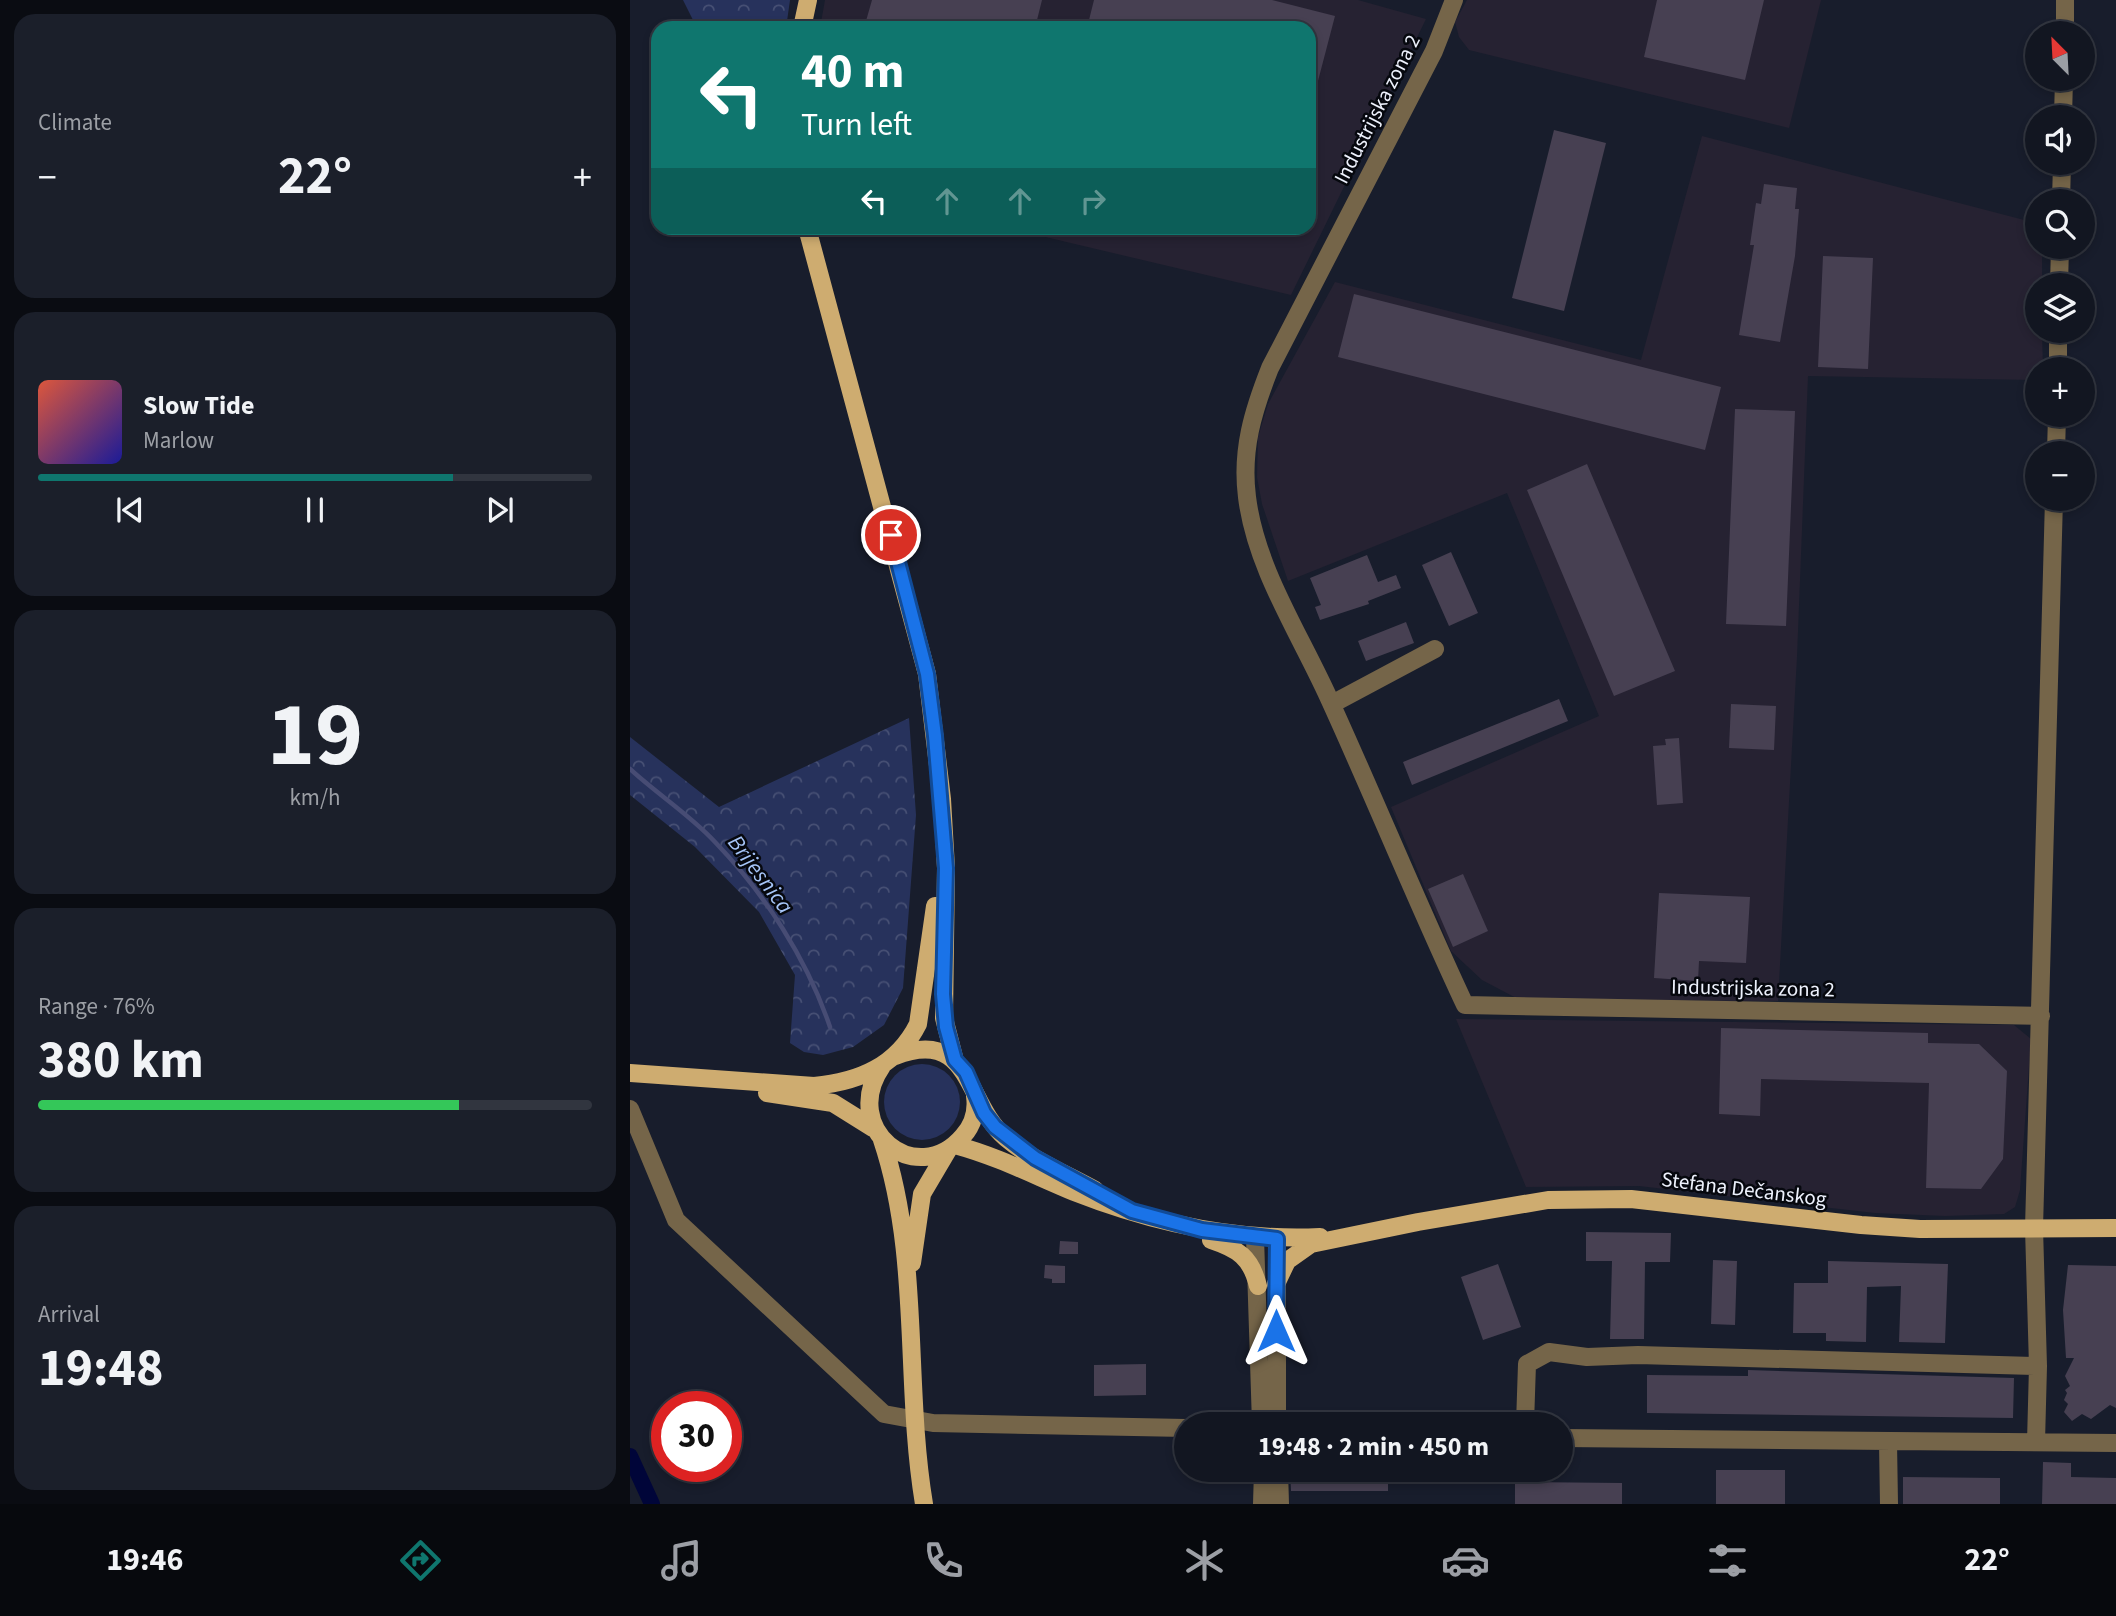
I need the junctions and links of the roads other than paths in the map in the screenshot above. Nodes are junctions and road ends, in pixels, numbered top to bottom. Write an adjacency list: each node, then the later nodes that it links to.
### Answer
1 (808, 0): 4 (main road)
2 (1454, 0): 9 (street, Industrijska zona 2)
3 (2065, 0): 5 (street)
4 (804, 21)
5 (2064, 21)
6 (809, 235): 10 (main road)
7 (2054, 511): 11 (street)
8 (1435, 649): 9 (street)
9 (1332, 704): 11 (street, Industrijska zona 2)
10 (943, 837): 12 (main road); 13 (main road)
11 (2041, 1016): 22 (street)
12 (955, 1060): 13 (main road); 16 (main road)
13 (888, 1061): 15 (main road); 18 (main road)
14 (630, 1073): 15 (main road)
15 (691, 1078): 18 (main road)
16 (973, 1086): 19 (main road); 20 (main road)
17 (630, 1109): 33 (street)
18 (878, 1134): 19 (main road); 28 (main road)
19 (952, 1147): 20 (main road); 28 (main road)
20 (1132, 1211): 21 (main road)
21 (1156, 1218): 25 (main road); 27 (main road)
22 (2034, 1228): 23 (main road, Stefana Dečanskog); 24 (main road, Stefana Dečanskog); 29 (street)
23 (2116, 1228)
24 (1368, 1231): 26 (main road); 27 (main road)
25 (1255, 1237): 26 (main road); 27 (street)
26 (1277, 1239): 27 (street)
27 (1267, 1285): 30 (street); 31 (street)
28 (908, 1305): 40 (main road)
29 (2038, 1366): 32 (street); 36 (street)
30 (1262, 1412)
31 (1276, 1412)
32 (1525, 1412)
33 (1174, 1428)
34 (1573, 1438): 35 (street)
35 (1888, 1442): 36 (street); 43 (street)
36 (2036, 1442): 37 (street)
37 (2116, 1443)
38 (1263, 1482): 41 (street)
39 (1279, 1482): 42 (street)
40 (924, 1504)
41 (1262, 1504)
42 (1280, 1504)
43 (1889, 1504)

